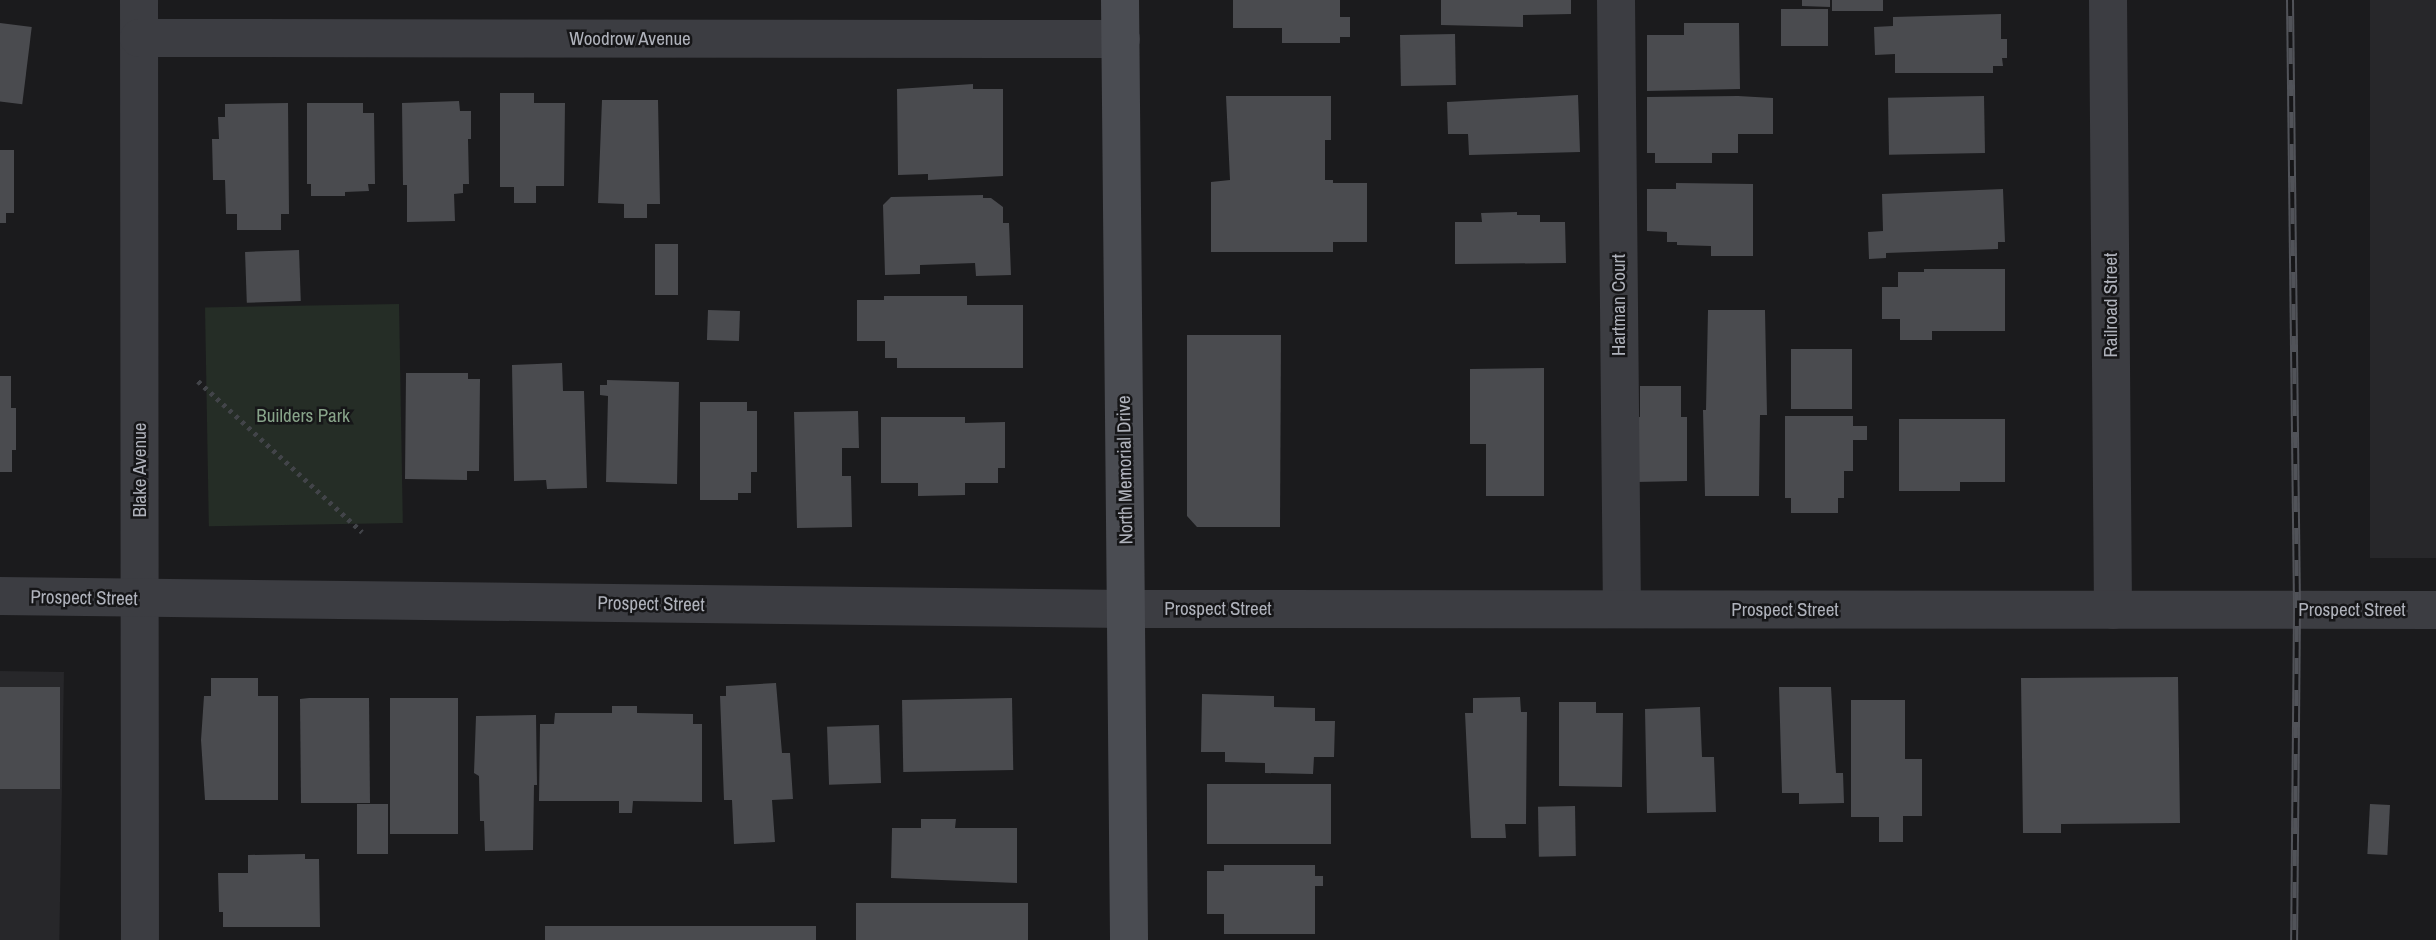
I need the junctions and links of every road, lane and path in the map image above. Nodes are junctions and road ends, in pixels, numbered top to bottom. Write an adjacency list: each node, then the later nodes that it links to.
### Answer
1 (139, 0): 5 (street, Blake Avenue)
2 (1120, 0): 6 (main road, North Memorial Drive)
3 (1616, 0): 12 (street, Hartman Court)
4 (2108, 0): 13 (street, Railroad Street)
5 (139, 38): 6 (street, Woodrow Avenue); 10 (street, Blake Avenue)
6 (1121, 39): 11 (main road, North Memorial Drive)
7 (198, 381): 8 (path)
8 (362, 532)
9 (0, 596): 10 (street, Prospect Street)
10 (140, 598): 11 (street, Prospect Street); 15 (street, Blake Avenue)
11 (1126, 609): 12 (street, Prospect Street); 16 (main road, North Memorial Drive)
12 (1622, 609): 13 (street, Prospect Street)
13 (2113, 610): 14 (street, Prospect Street)
14 (2436, 610)
15 (140, 940)
16 (1129, 940)

